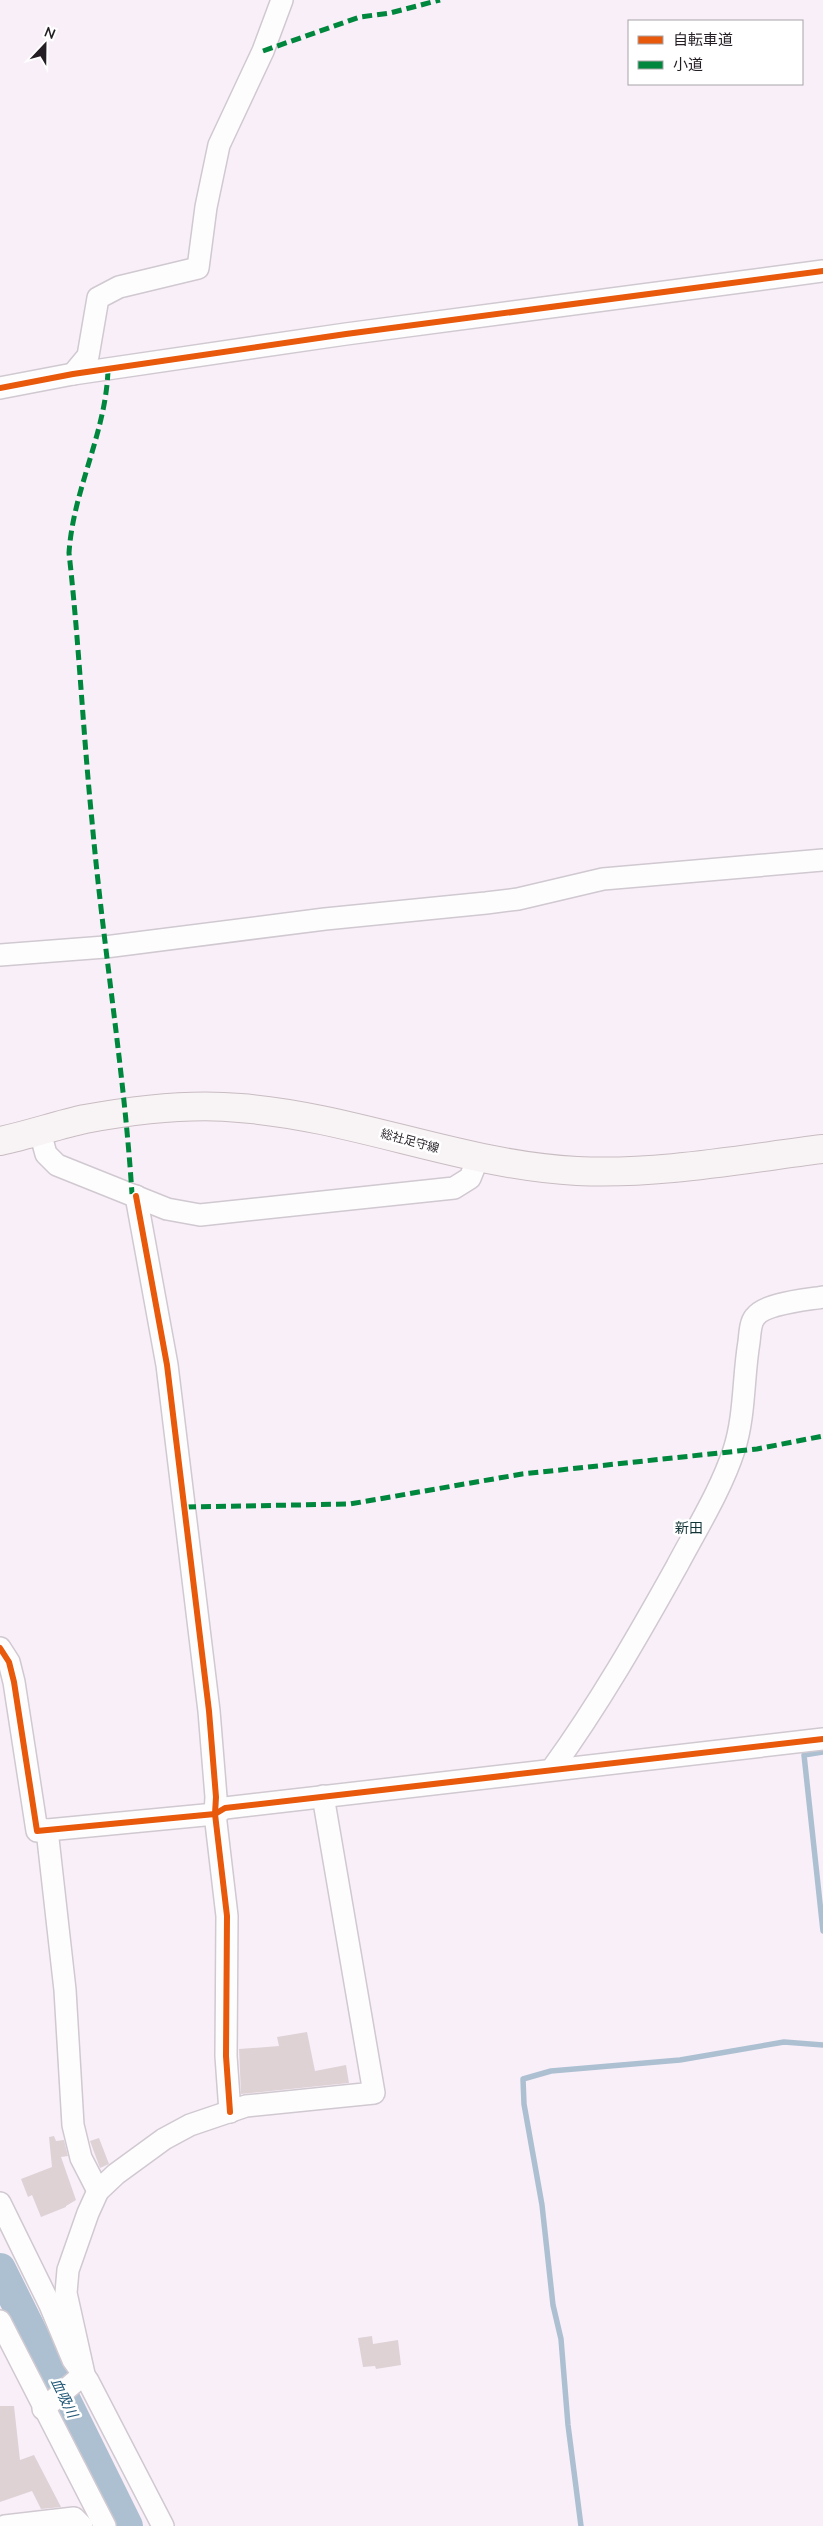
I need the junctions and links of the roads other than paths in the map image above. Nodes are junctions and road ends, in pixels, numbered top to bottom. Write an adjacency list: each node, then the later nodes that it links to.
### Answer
1 (282, 0): 3 (street)
2 (823, 271): 3 (street)
3 (73, 374): 4 (street)
4 (0, 388)
5 (823, 860): 6 (street)
6 (0, 954)
7 (40, 1132): 8 (main road, 総社足守線); 10 (main road, 総社足守線); 11 (street)
8 (0, 1141)
9 (823, 1149): 10 (main road, 総社足守線)
10 (478, 1158): 11 (street)
11 (136, 1196): 17 (street)
12 (823, 1297): 15 (street)
13 (0, 1648): 18 (street)
14 (823, 1738): 15 (street)
15 (552, 1769): 16 (street)
16 (323, 1796): 17 (street); 19 (street)
17 (215, 1814): 18 (street); 19 (street)
18 (48, 1830): 20 (street)
19 (230, 2112): 20 (street)
20 (98, 2191): 25 (street)
21 (0, 2203): 25 (street)
22 (0, 2321): 24 (street)
23 (0, 2347): 24 (street)
24 (23, 2369): 26 (street)
25 (82, 2375): 26 (street); 30 (street)
26 (48, 2405): 29 (street)
27 (5, 2526): 28 (street)
28 (82, 2526)
29 (105, 2526)
30 (163, 2526)

